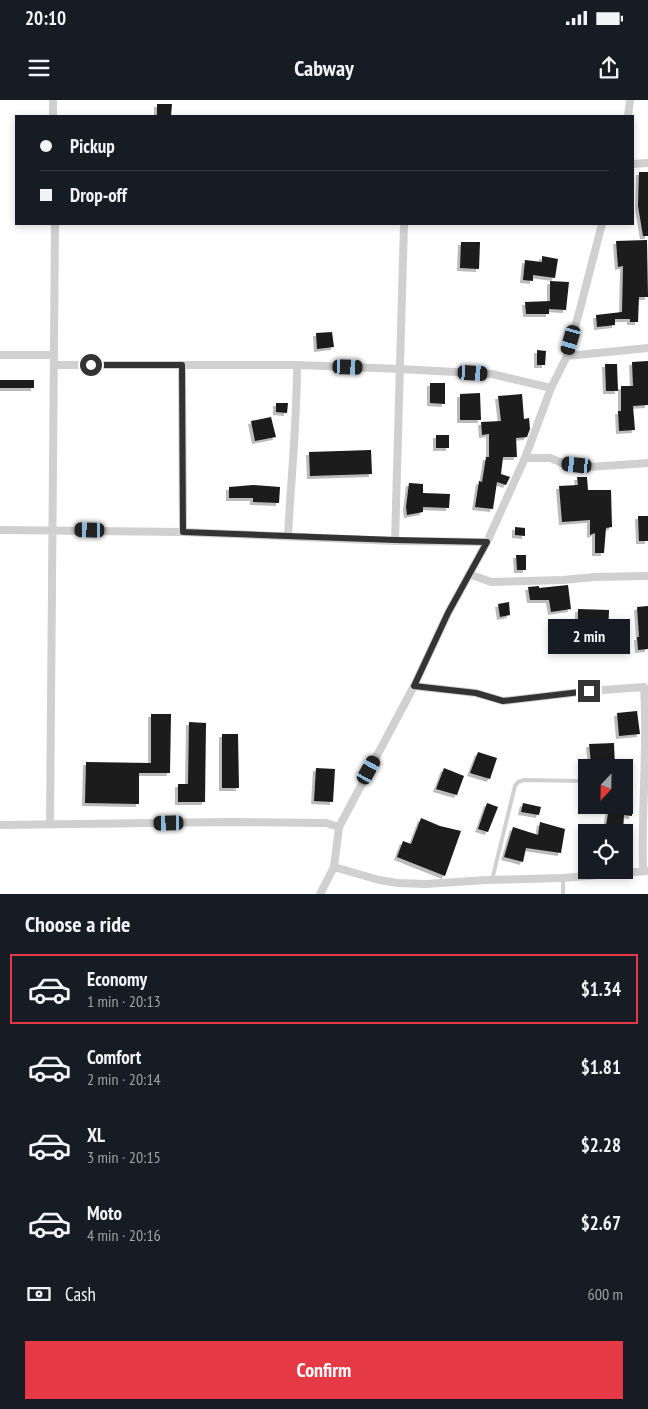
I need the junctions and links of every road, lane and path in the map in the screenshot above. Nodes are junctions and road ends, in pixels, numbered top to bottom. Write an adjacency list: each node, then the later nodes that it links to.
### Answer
1 (53, 100): 3 (street)
2 (630, 100): 4 (street)
3 (53, 115)
4 (628, 115)
5 (648, 163): 6 (street)
6 (634, 164)
7 (55, 225): 12 (street)
8 (404, 225): 17 (street)
9 (602, 225): 13 (street)
10 (648, 348): 13 (street)
11 (0, 355): 12 (street)
12 (54, 355): 14 (street)
13 (567, 356): 18 (street)
14 (54, 365): 15 (street); 22 (street)
15 (182, 365): 16 (street); 23 (street)
16 (297, 365): 17 (street); 24 (street)
17 (400, 369): 18 (street); 25 (street)
18 (551, 388): 19 (street)
19 (525, 458): 20 (street); 26 (street)
20 (648, 463)
21 (0, 530): 22 (street)
22 (53, 530): 23 (street); 33 (street)
23 (183, 532): 24 (street)
24 (288, 536): 25 (street)
25 (395, 540): 26 (street)
26 (487, 542): 27 (street)
27 (469, 574): 28 (street); 29 (street)
28 (648, 576)
29 (414, 686): 31 (street); 34 (street)
30 (578, 780): 38 (lane)
31 (646, 789): 36 (street)
32 (0, 825): 33 (street)
33 (50, 825): 34 (street)
34 (339, 827): 35 (street)
35 (334, 867): 38 (street); 39 (street)
36 (646, 871): 37 (street)
37 (563, 878): 38 (street); 40 (lane)
38 (492, 880)
39 (320, 894)
40 (563, 894)

